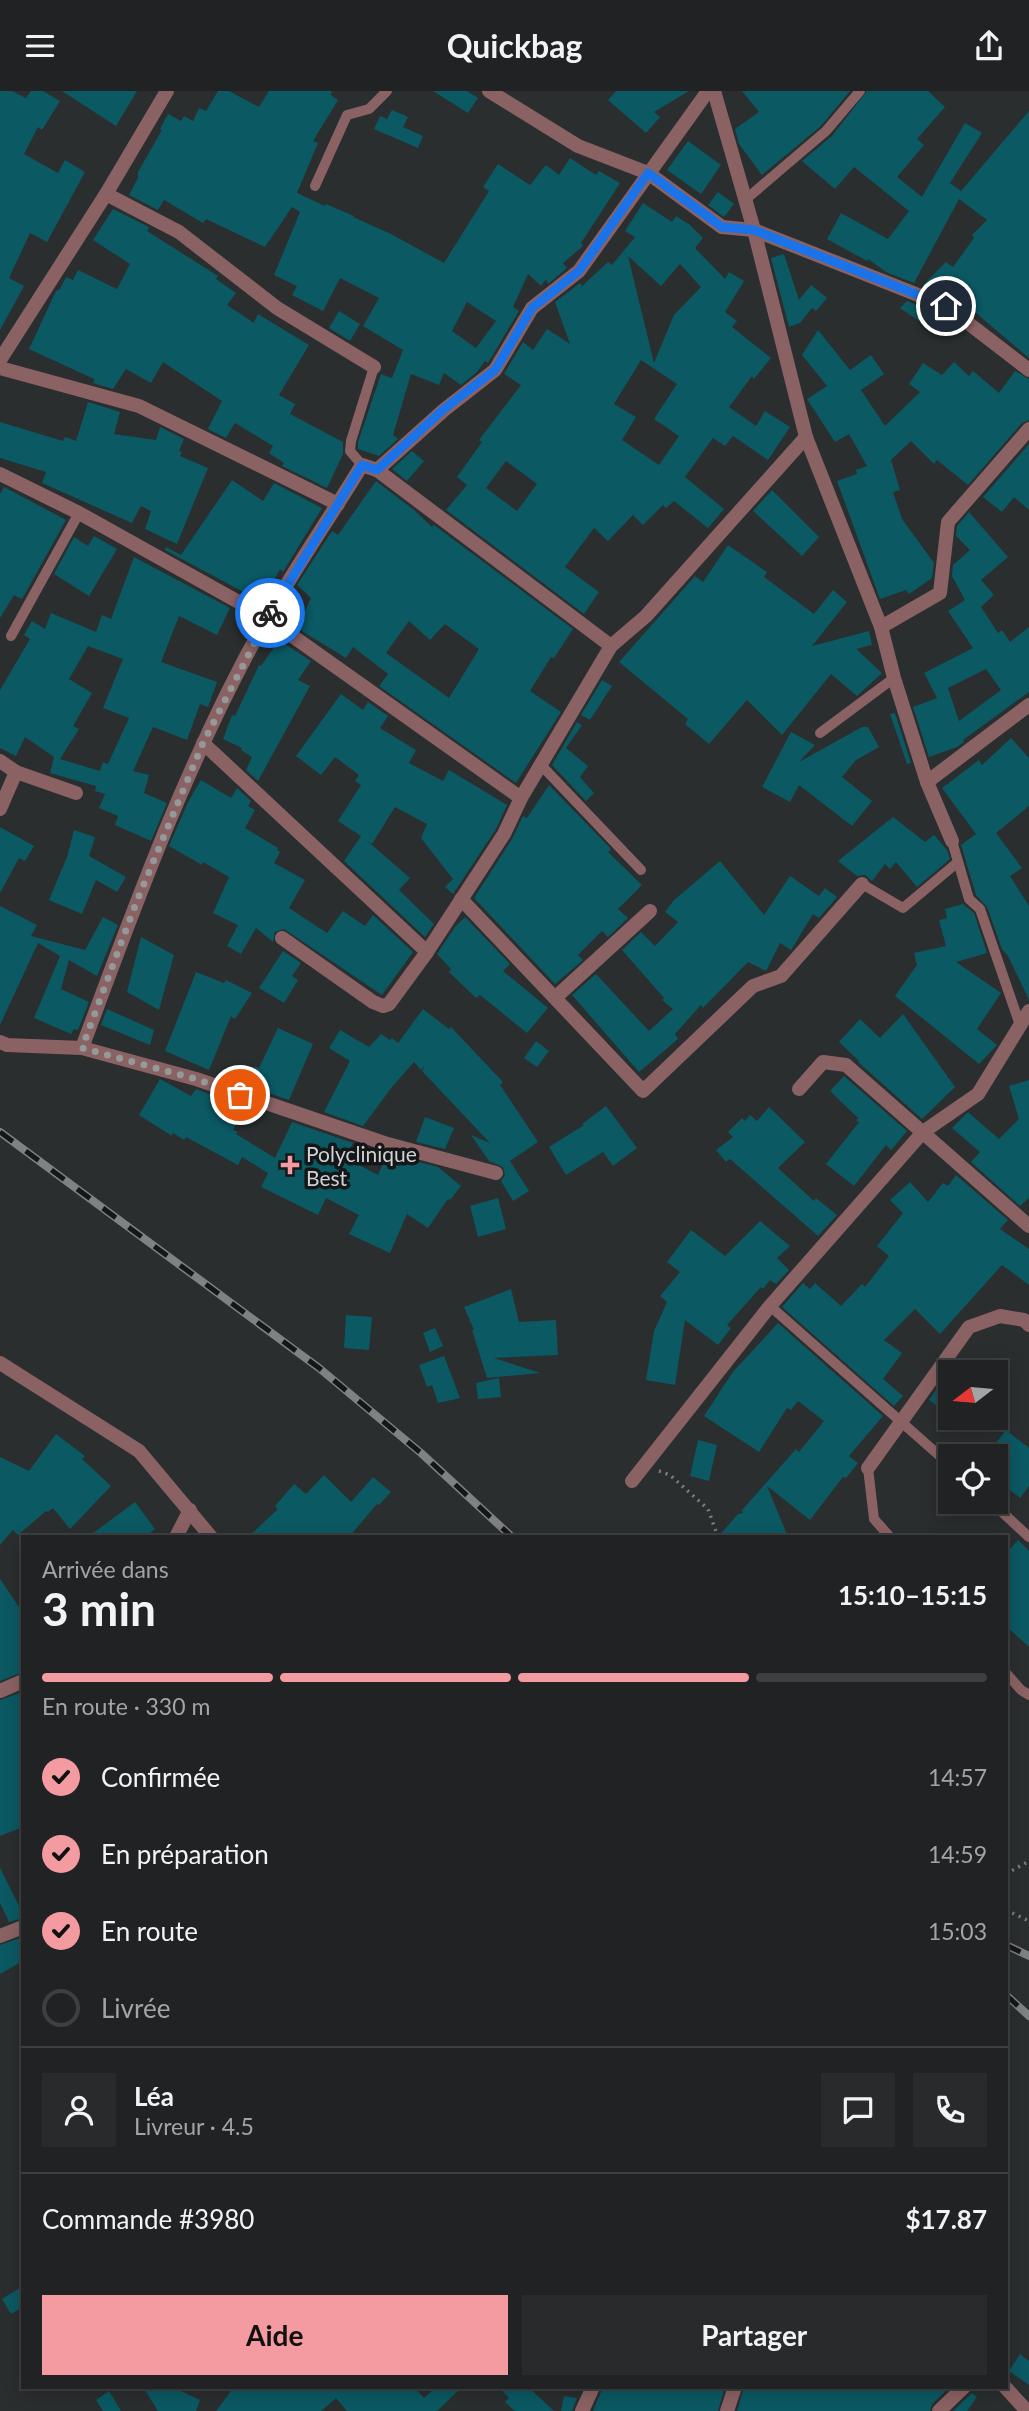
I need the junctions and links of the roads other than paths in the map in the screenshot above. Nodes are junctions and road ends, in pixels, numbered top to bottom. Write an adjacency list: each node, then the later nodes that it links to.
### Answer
1 (167, 91): 9 (street)
2 (387, 91): 8 (lane)
3 (489, 91): 7 (street)
4 (708, 91): 7 (street)
5 (714, 91): 10 (street)
6 (860, 91): 10 (lane)
7 (648, 173): 11 (street); 19 (street)
8 (315, 186)
9 (106, 194): 12 (street); 13 (street)
10 (745, 200): 11 (street)
11 (754, 230): 15 (street); 17 (street)
12 (0, 360)
13 (374, 366): 18 (lane)
14 (0, 368): 21 (street)
15 (1029, 370)
16 (1029, 429): 24 (street)
17 (806, 437): 24 (street); 26 (street)
18 (362, 465): 19 (street); 21 (street)
19 (377, 470): 26 (street)
20 (0, 474): 22 (street)
21 (338, 504): 23 (street)
22 (79, 513): 23 (street); 25 (lane)
23 (267, 618): 30 (street); 36 (street)
24 (881, 627): 27 (street)
25 (12, 636)
26 (611, 646): 32 (street)
27 (894, 678): 29 (lane); 34 (street)
28 (1029, 705): 34 (street)
29 (820, 733)
30 (203, 743): 45 (street); 50 (street)
31 (0, 761): 33 (street)
32 (541, 765): 36 (street); 40 (lane)
33 (16, 772): 35 (street); 37 (street)
34 (928, 782): 38 (street)
35 (76, 793)
36 (521, 798): 42 (street)
37 (0, 809)
38 (952, 841): 39 (lane)
39 (958, 862): 41 (lane); 48 (lane)
40 (641, 870)
41 (862, 884): 46 (street)
42 (461, 899): 45 (street); 46 (street)
43 (650, 911): 46 (street)
44 (282, 938): 45 (street)
45 (427, 953)
46 (556, 997)
47 (1029, 1011): 48 (street)
48 (1020, 1025): 52 (street)
49 (0, 1042): 50 (street)
50 (82, 1048): 53 (street)
51 (799, 1089): 52 (street)
52 (923, 1132): 54 (street); 55 (street)
53 (496, 1173)
54 (1029, 1226)
55 (770, 1305): 58 (lane); 61 (street)
56 (1029, 1325): 58 (street)
57 (0, 1363): 62 (street)
58 (902, 1421): 59 (lane); 60 (street)
59 (938, 1454)
60 (868, 1468): 66 (lane)
61 (632, 1481)
62 (190, 1510): 64 (street); 65 (street)
63 (1004, 1514): 67 (lane)
64 (177, 1535)
65 (209, 1535)
66 (888, 1535)
67 (1029, 1537)
68 (1008, 1675): 71 (lane)
69 (21, 1682): 70 (street)
70 (0, 1691)
71 (1029, 1695)
72 (21, 1928): 73 (street)
73 (0, 1936)
74 (592, 2389): 78 (street)
75 (734, 2389): 79 (street)
76 (962, 2389): 80 (street)
77 (1007, 2389): 81 (street)
78 (582, 2411)
79 (727, 2411)
80 (939, 2411)
81 (1027, 2411)

